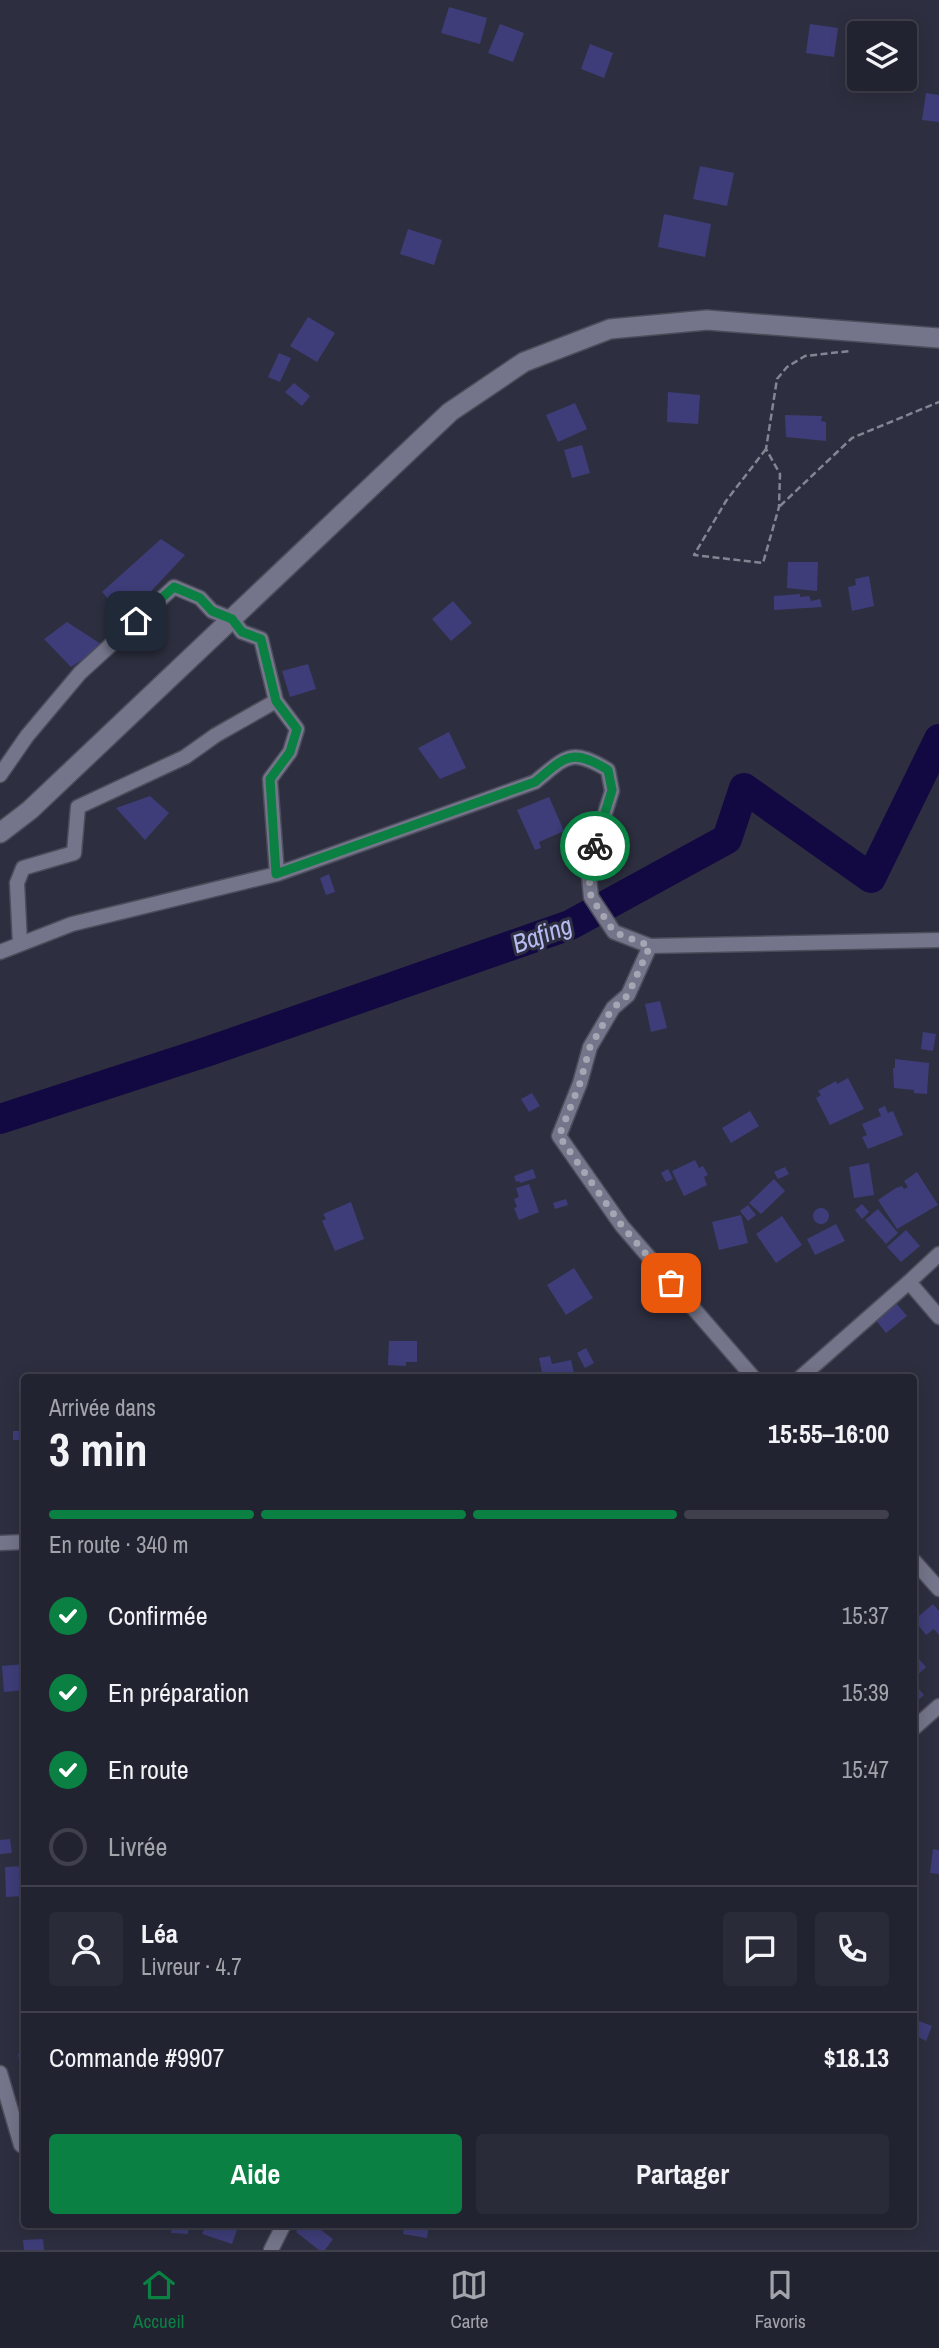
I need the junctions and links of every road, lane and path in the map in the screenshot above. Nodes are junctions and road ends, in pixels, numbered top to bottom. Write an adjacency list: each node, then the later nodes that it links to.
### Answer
1 (939, 338): 6 (main road)
2 (854, 350): 4 (path)
3 (939, 402): 5 (path)
4 (766, 449): 5 (path); 5 (path)
5 (779, 507)
6 (232, 619): 7 (street); 8 (street); 9 (main road)
7 (276, 701): 10 (street); 12 (street)
8 (0, 775)
9 (0, 833)
10 (276, 874): 12 (street); 13 (street)
11 (939, 940): 13 (street)
12 (20, 944): 14 (street)
13 (650, 946): 18 (street)
14 (0, 952)
15 (939, 1254): 16 (street)
16 (909, 1282): 17 (street); 19 (street)
17 (939, 1317)
18 (750, 1374)
19 (804, 1374)
20 (21, 1542): 21 (street)
21 (0, 1543)
22 (917, 1565): 23 (street)
23 (939, 1589)
24 (939, 1706): 25 (street)
25 (917, 1725)
26 (0, 2073): 27 (street)
27 (21, 2145)
28 (282, 2228): 29 (street)
29 (271, 2250)

